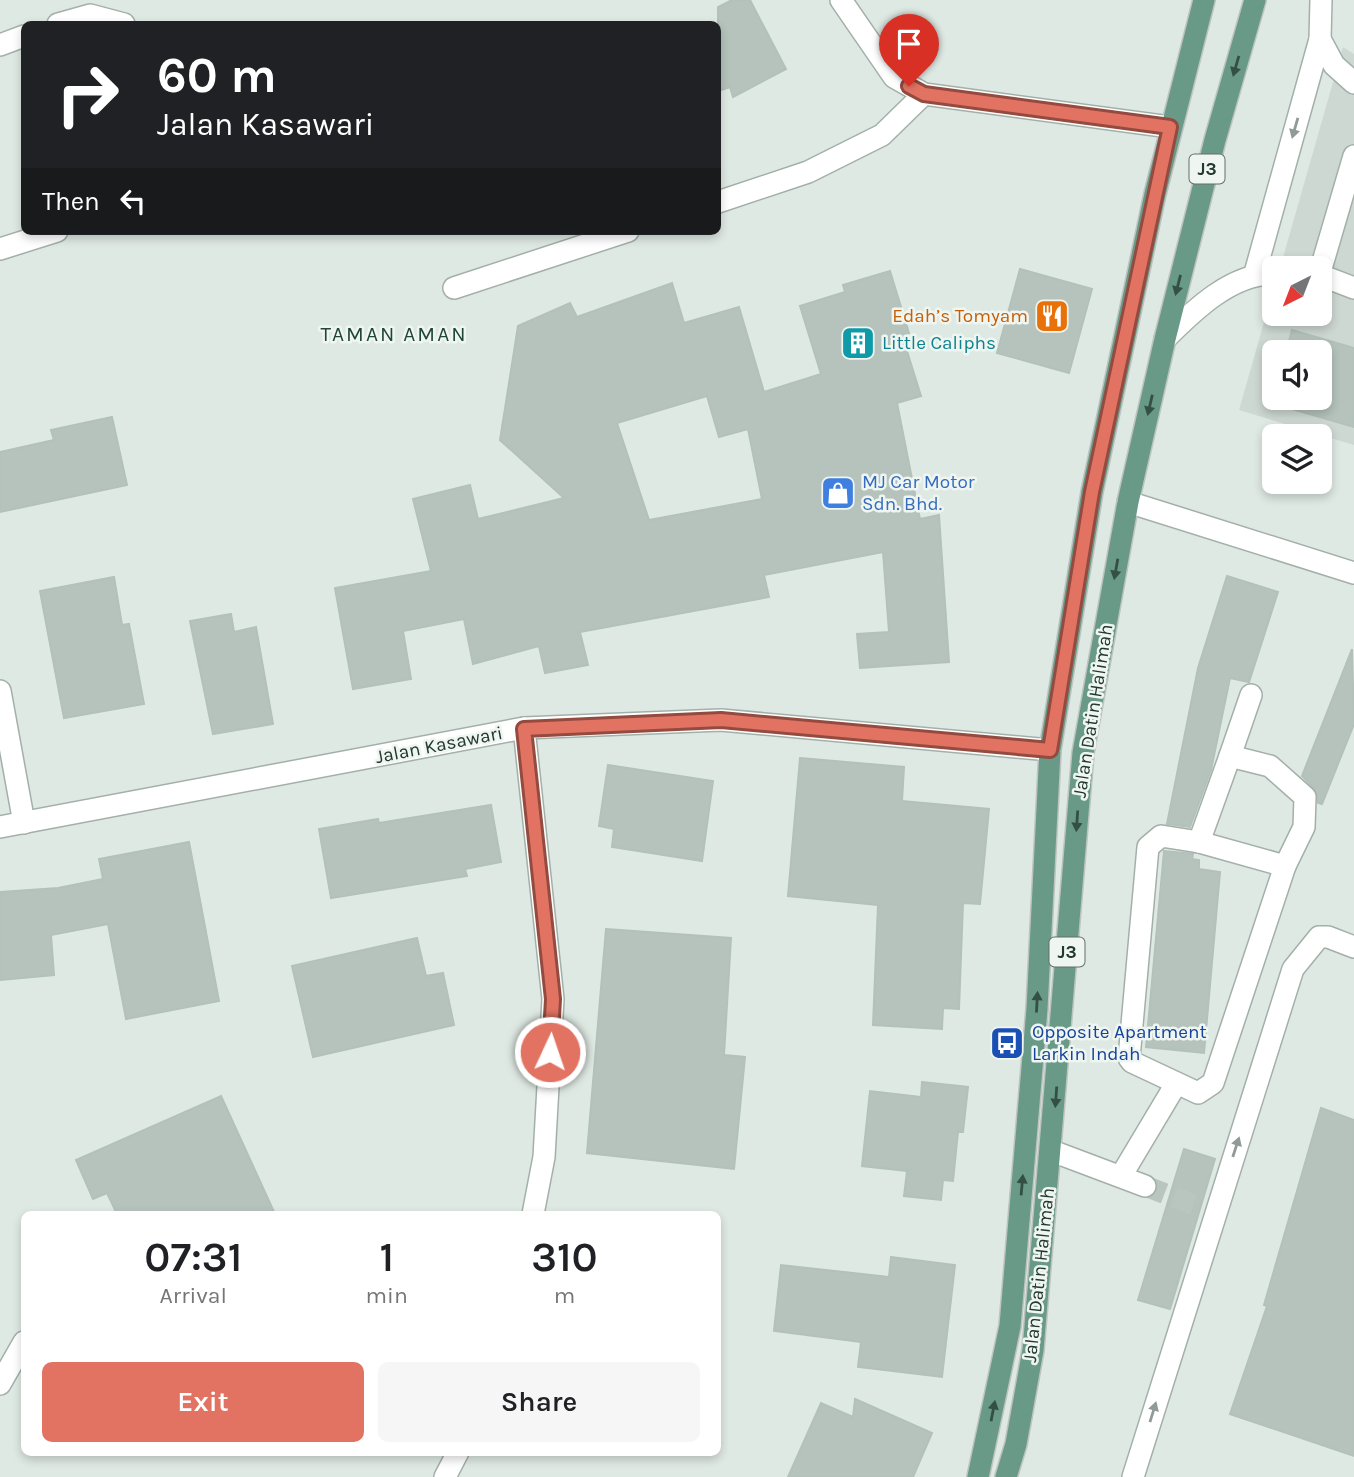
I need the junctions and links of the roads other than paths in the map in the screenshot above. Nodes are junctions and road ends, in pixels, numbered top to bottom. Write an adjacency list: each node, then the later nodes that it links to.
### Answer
1 (841, 0): 11 (street)
2 (1204, 0): 12 (main road, Jalan Datin Halimah / J3)
3 (1255, 0): 24 (main road, Jalan Datin Halimah / J3, one-way to 24)
4 (1321, 0): 8 (street)
5 (69, 21): 6 (street)
6 (113, 21)
7 (21, 37): 9 (street)
8 (1320, 39): 10 (street); 18 (street, one-way to 18)
9 (0, 45)
10 (1354, 83)
11 (924, 94): 12 (street); 14 (street)
12 (1170, 127): 30 (main road, Jalan Datin Halimah / J3)
13 (1354, 156): 19 (street)
14 (721, 201)
15 (44, 235): 17 (street)
16 (616, 235): 22 (street)
17 (0, 249)
18 (1268, 256)
19 (1325, 256)
20 (1262, 274): 24 (street)
21 (1332, 279): 23 (street)
22 (454, 288)
23 (1354, 288)
24 (1165, 339): 25 (main road, Jalan Datin Halimah / J3, one-way to 25)
25 (1128, 502): 26 (street); 38 (main road, Jalan Datin Halimah / J3, one-way to 38)
26 (1354, 573)
27 (0, 691): 32 (street)
28 (1251, 695): 31 (street)
29 (524, 729): 30 (street, Jalan Kasawari); 32 (street, Jalan Kasawari); 41 (street)
30 (1050, 750): 46 (main road, Jalan Datin Halimah / J3, one-way to 30)
31 (1230, 756): 34 (street); 35 (street)
32 (24, 823): 33 (street, Jalan Kasawari)
33 (0, 827)
34 (1199, 842): 35 (street); 37 (street)
35 (1285, 866): 37 (street)
36 (1354, 947): 48 (street, one-way to 36)
37 (1177, 1084): 39 (street)
38 (1052, 1151): 39 (street); 47 (main road, Jalan Datin Halimah / J3)
39 (1121, 1176): 40 (street)
40 (1145, 1186)
41 (534, 1211)
42 (21, 1347): 43 (street)
43 (0, 1384)
44 (456, 1456): 45 (street)
45 (445, 1477)
46 (978, 1477)
47 (1006, 1477)
48 (1133, 1477)

